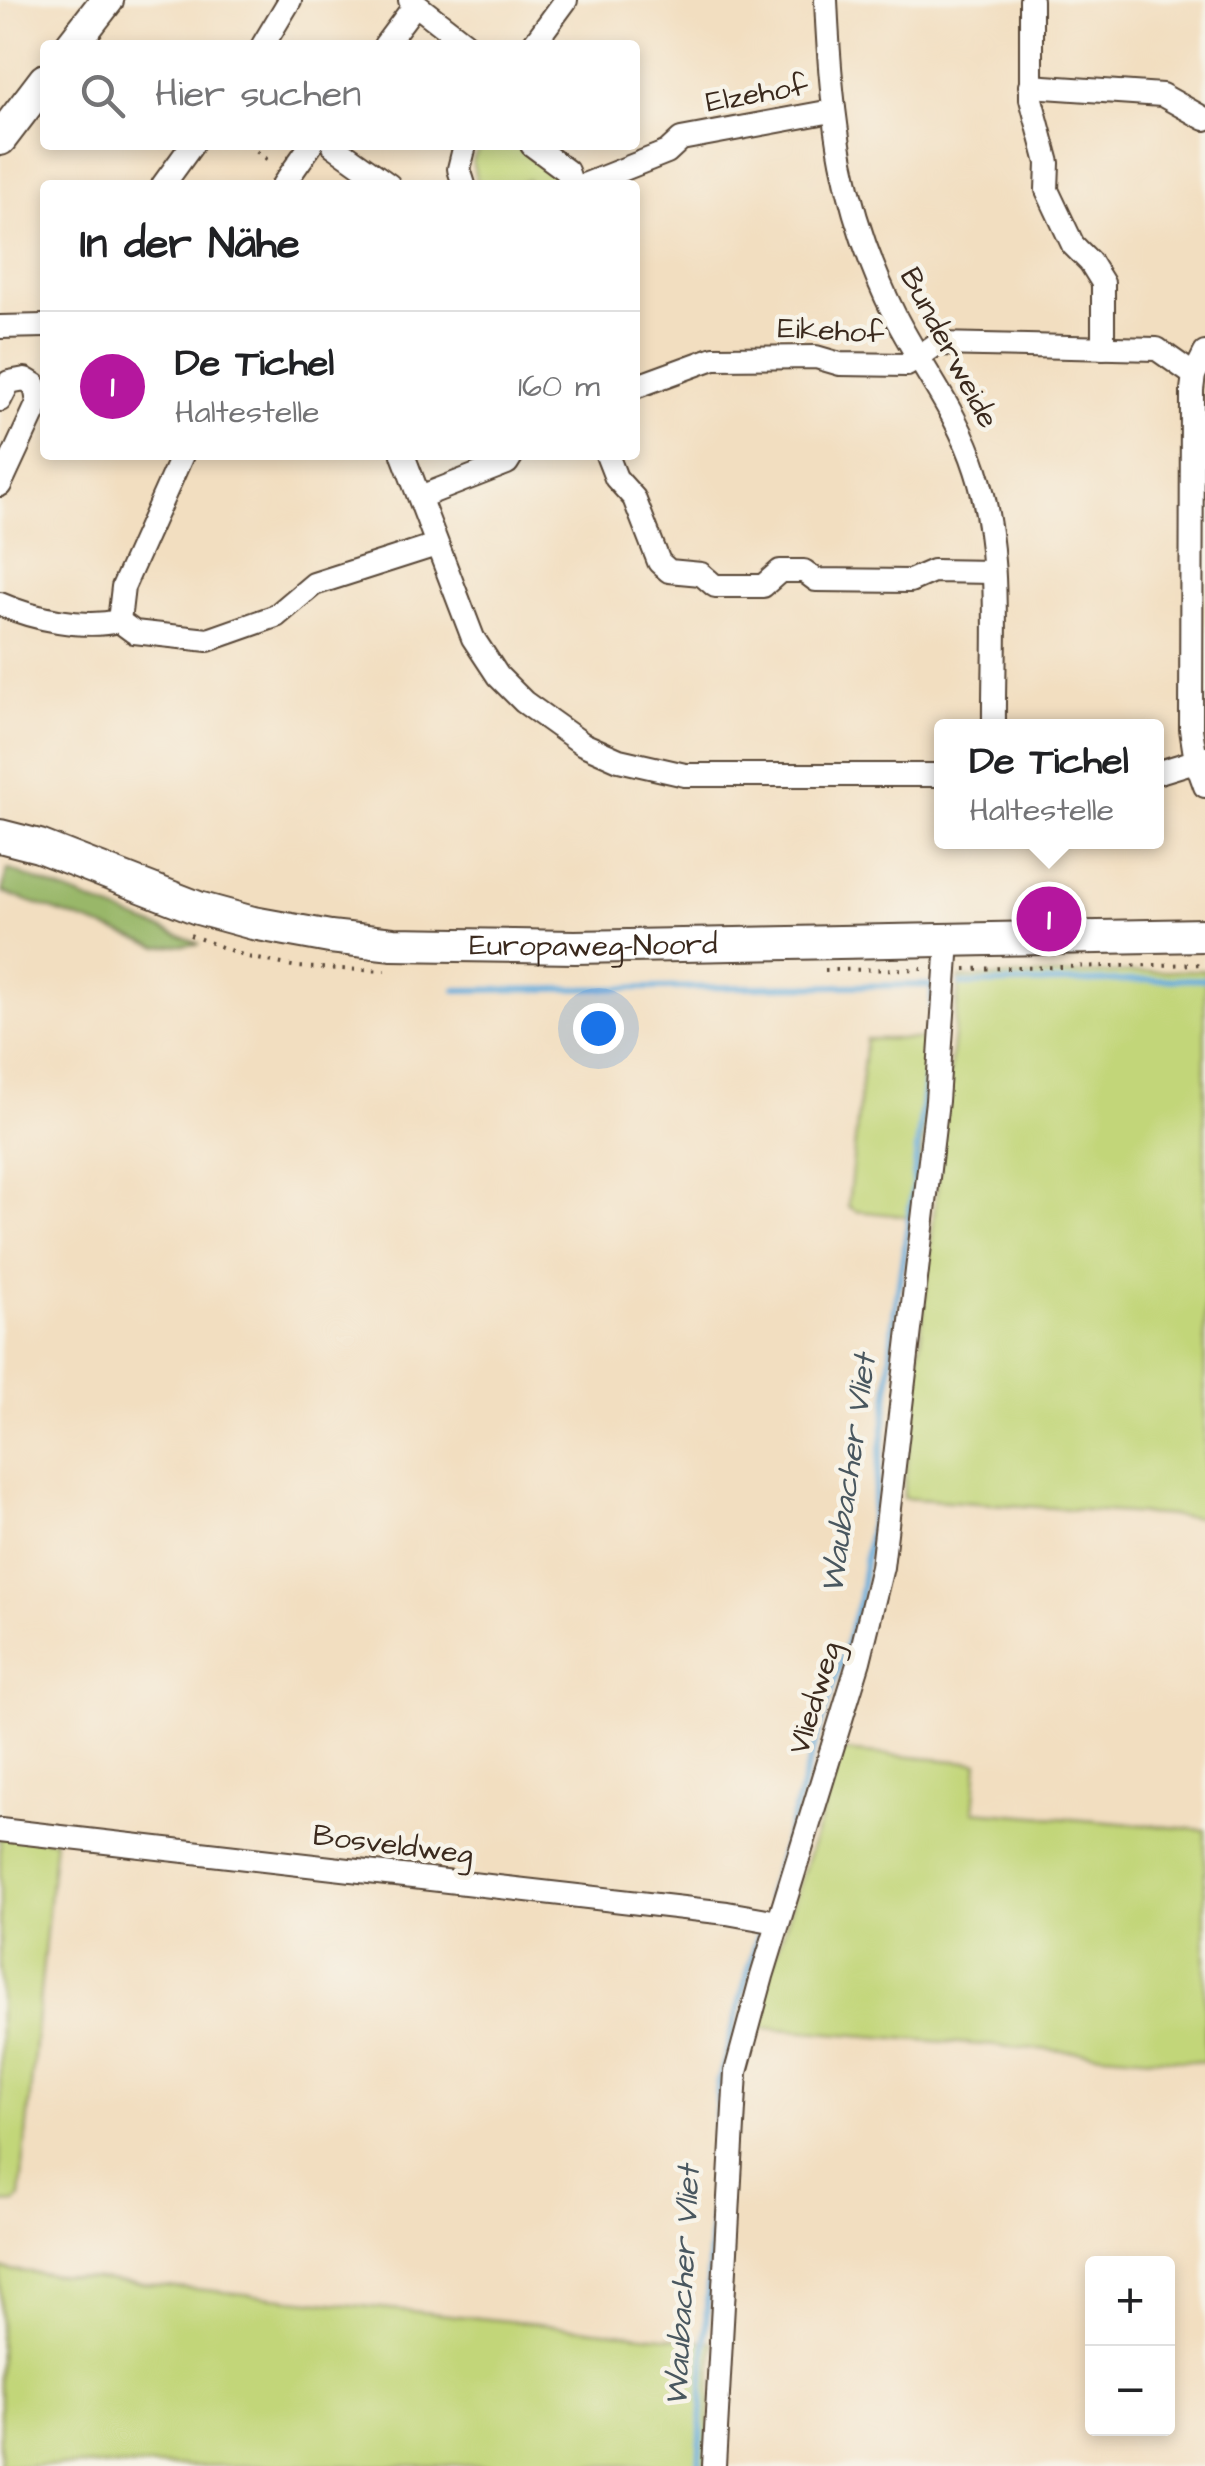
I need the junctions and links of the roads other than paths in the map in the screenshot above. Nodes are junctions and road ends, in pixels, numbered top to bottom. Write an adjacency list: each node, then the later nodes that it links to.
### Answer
1 (107, 0): 7 (street)
2 (290, 0): 8 (street)
3 (566, 0): 11 (street)
4 (826, 0): 14 (street, Bunderweide)
5 (1031, 0): 12 (street)
6 (412, 2): 9 (street); 10 (street)
7 (76, 40)
8 (266, 40)
9 (388, 40)
10 (461, 40)
11 (537, 40)
12 (1030, 86): 15 (street); 30 (street)
13 (40, 87): 16 (street)
14 (832, 111): 27 (street, Elzehof); 32 (street, Bunderweide)
15 (1205, 119)
16 (0, 139)
17 (188, 150): 22 (street)
18 (307, 150): 23 (street)
19 (340, 150): 24 (street)
20 (464, 150): 25 (street)
21 (539, 150): 26 (street)
22 (167, 180)
23 (286, 180)
24 (382, 180)
25 (462, 180)
26 (570, 180)
27 (597, 180)
28 (40, 326): 29 (street)
29 (0, 328)
30 (1103, 348): 32 (street, Eikehof); 33 (street, Eikehof)
31 (1205, 353): 33 (street)
32 (919, 357): 34 (street, Eikehof); 44 (street, Bunderweide)
33 (1194, 375): 42 (street)
34 (640, 384)
35 (0, 400): 40 (street)
36 (180, 460): 46 (street)
37 (405, 460): 41 (street)
38 (509, 460): 41 (street)
39 (609, 460): 44 (street)
40 (0, 485)
41 (420, 497): 43 (street)
42 (1198, 503): 48 (street)
43 (436, 545): 46 (street); 50 (street)
44 (994, 572): 47 (street, Bunderweide)
45 (0, 604): 46 (street)
46 (119, 622)
47 (994, 719)
48 (1200, 759): 49 (street); 51 (street)
49 (1164, 770)
50 (934, 775)
51 (1205, 786)
52 (0, 836): 54 (street, Europaweg-Noord)
53 (1205, 935): 54 (street, Europaweg-Noord)
54 (948, 955): 56 (street, Vliedweg)
55 (0, 1830): 56 (street, Bosveldweg)
56 (778, 1922): 57 (street, Vliedweg)
57 (714, 2466)

